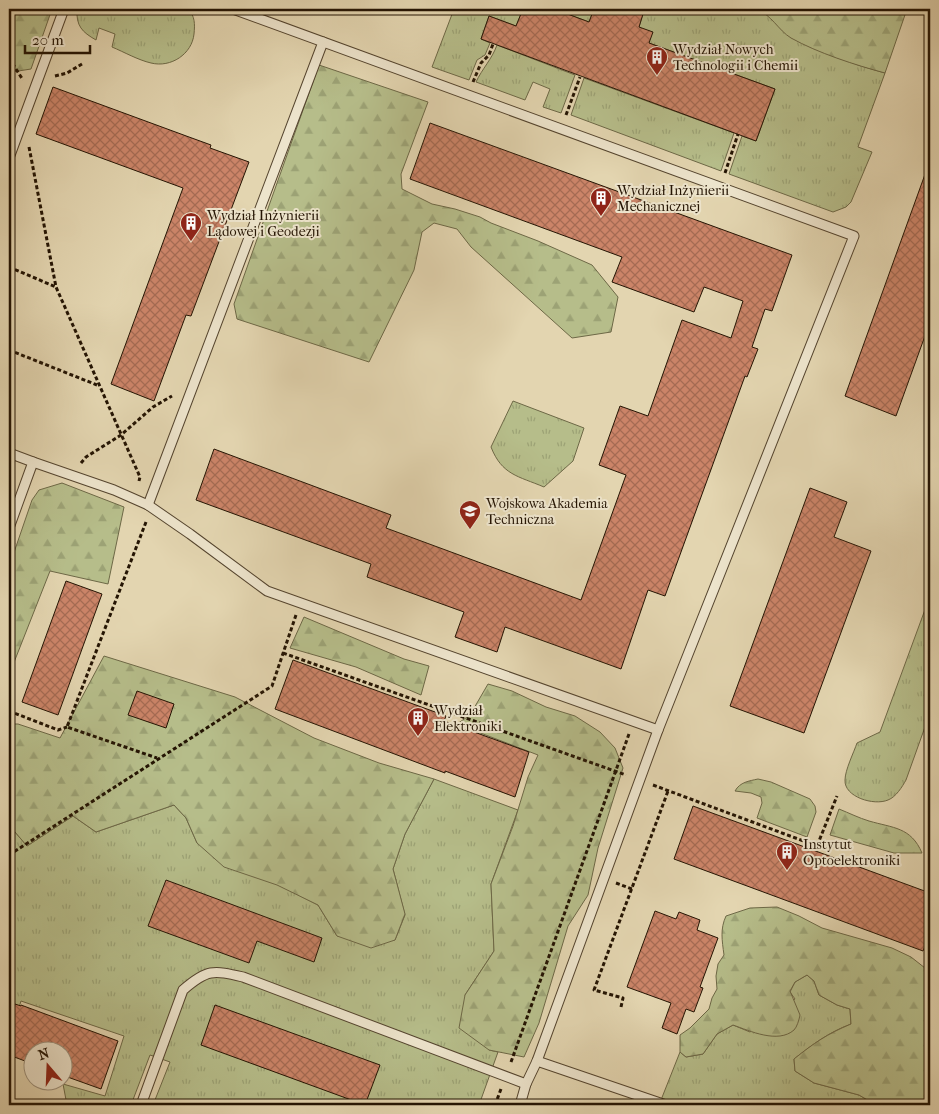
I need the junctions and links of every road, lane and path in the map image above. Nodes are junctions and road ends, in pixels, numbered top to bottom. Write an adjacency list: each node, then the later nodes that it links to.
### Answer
1 (64, 9): 8 (lane)
2 (232, 9): 3 (lane)
3 (323, 42): 9 (lane); 19 (lane)
4 (494, 44): 9 (path)
5 (9, 58): 8 (path)
6 (82, 64): 8 (path)
7 (580, 77): 10 (path)
8 (36, 85): 11 (lane)
9 (468, 95): 32 (lane)
10 (564, 118)
11 (22, 123): 13 (lane); 16 (path)
12 (738, 134): 14 (path)
13 (9, 158)
14 (724, 176)
15 (9, 267): 16 (path)
16 (56, 287): 18 (path)
17 (9, 350): 18 (path)
18 (98, 385): 20 (path)
19 (190, 391): 20 (path); 25 (lane)
20 (121, 435): 23 (path); 24 (path)
21 (9, 453): 22 (lane)
22 (33, 462): 23 (lane); 26 (lane)
23 (72, 474): 24 (lane)
24 (133, 498): 25 (lane)
25 (150, 506): 27 (lane); 31 (path)
26 (9, 528)
27 (300, 603): 28 (path); 30 (lane)
28 (283, 653): 33 (path); 34 (path)
29 (9, 711): 31 (path)
30 (633, 723): 32 (lane); 34 (path)
31 (67, 727): 33 (path)
32 (658, 730): 35 (lane)
33 (157, 758): 38 (path)
34 (615, 772): 35 (path); 41 (path)
35 (640, 780): 36 (path); 40 (lane)
36 (668, 791): 37 (path); 39 (path)
37 (837, 796)
38 (9, 855)
39 (621, 1007)
40 (537, 1061): 42 (lane); 46 (lane)
41 (505, 1077): 42 (lane); 43 (lane); 44 (path)
42 (526, 1084): 45 (lane)
43 (141, 1105)
44 (495, 1105)
45 (520, 1105)
46 (666, 1105)

